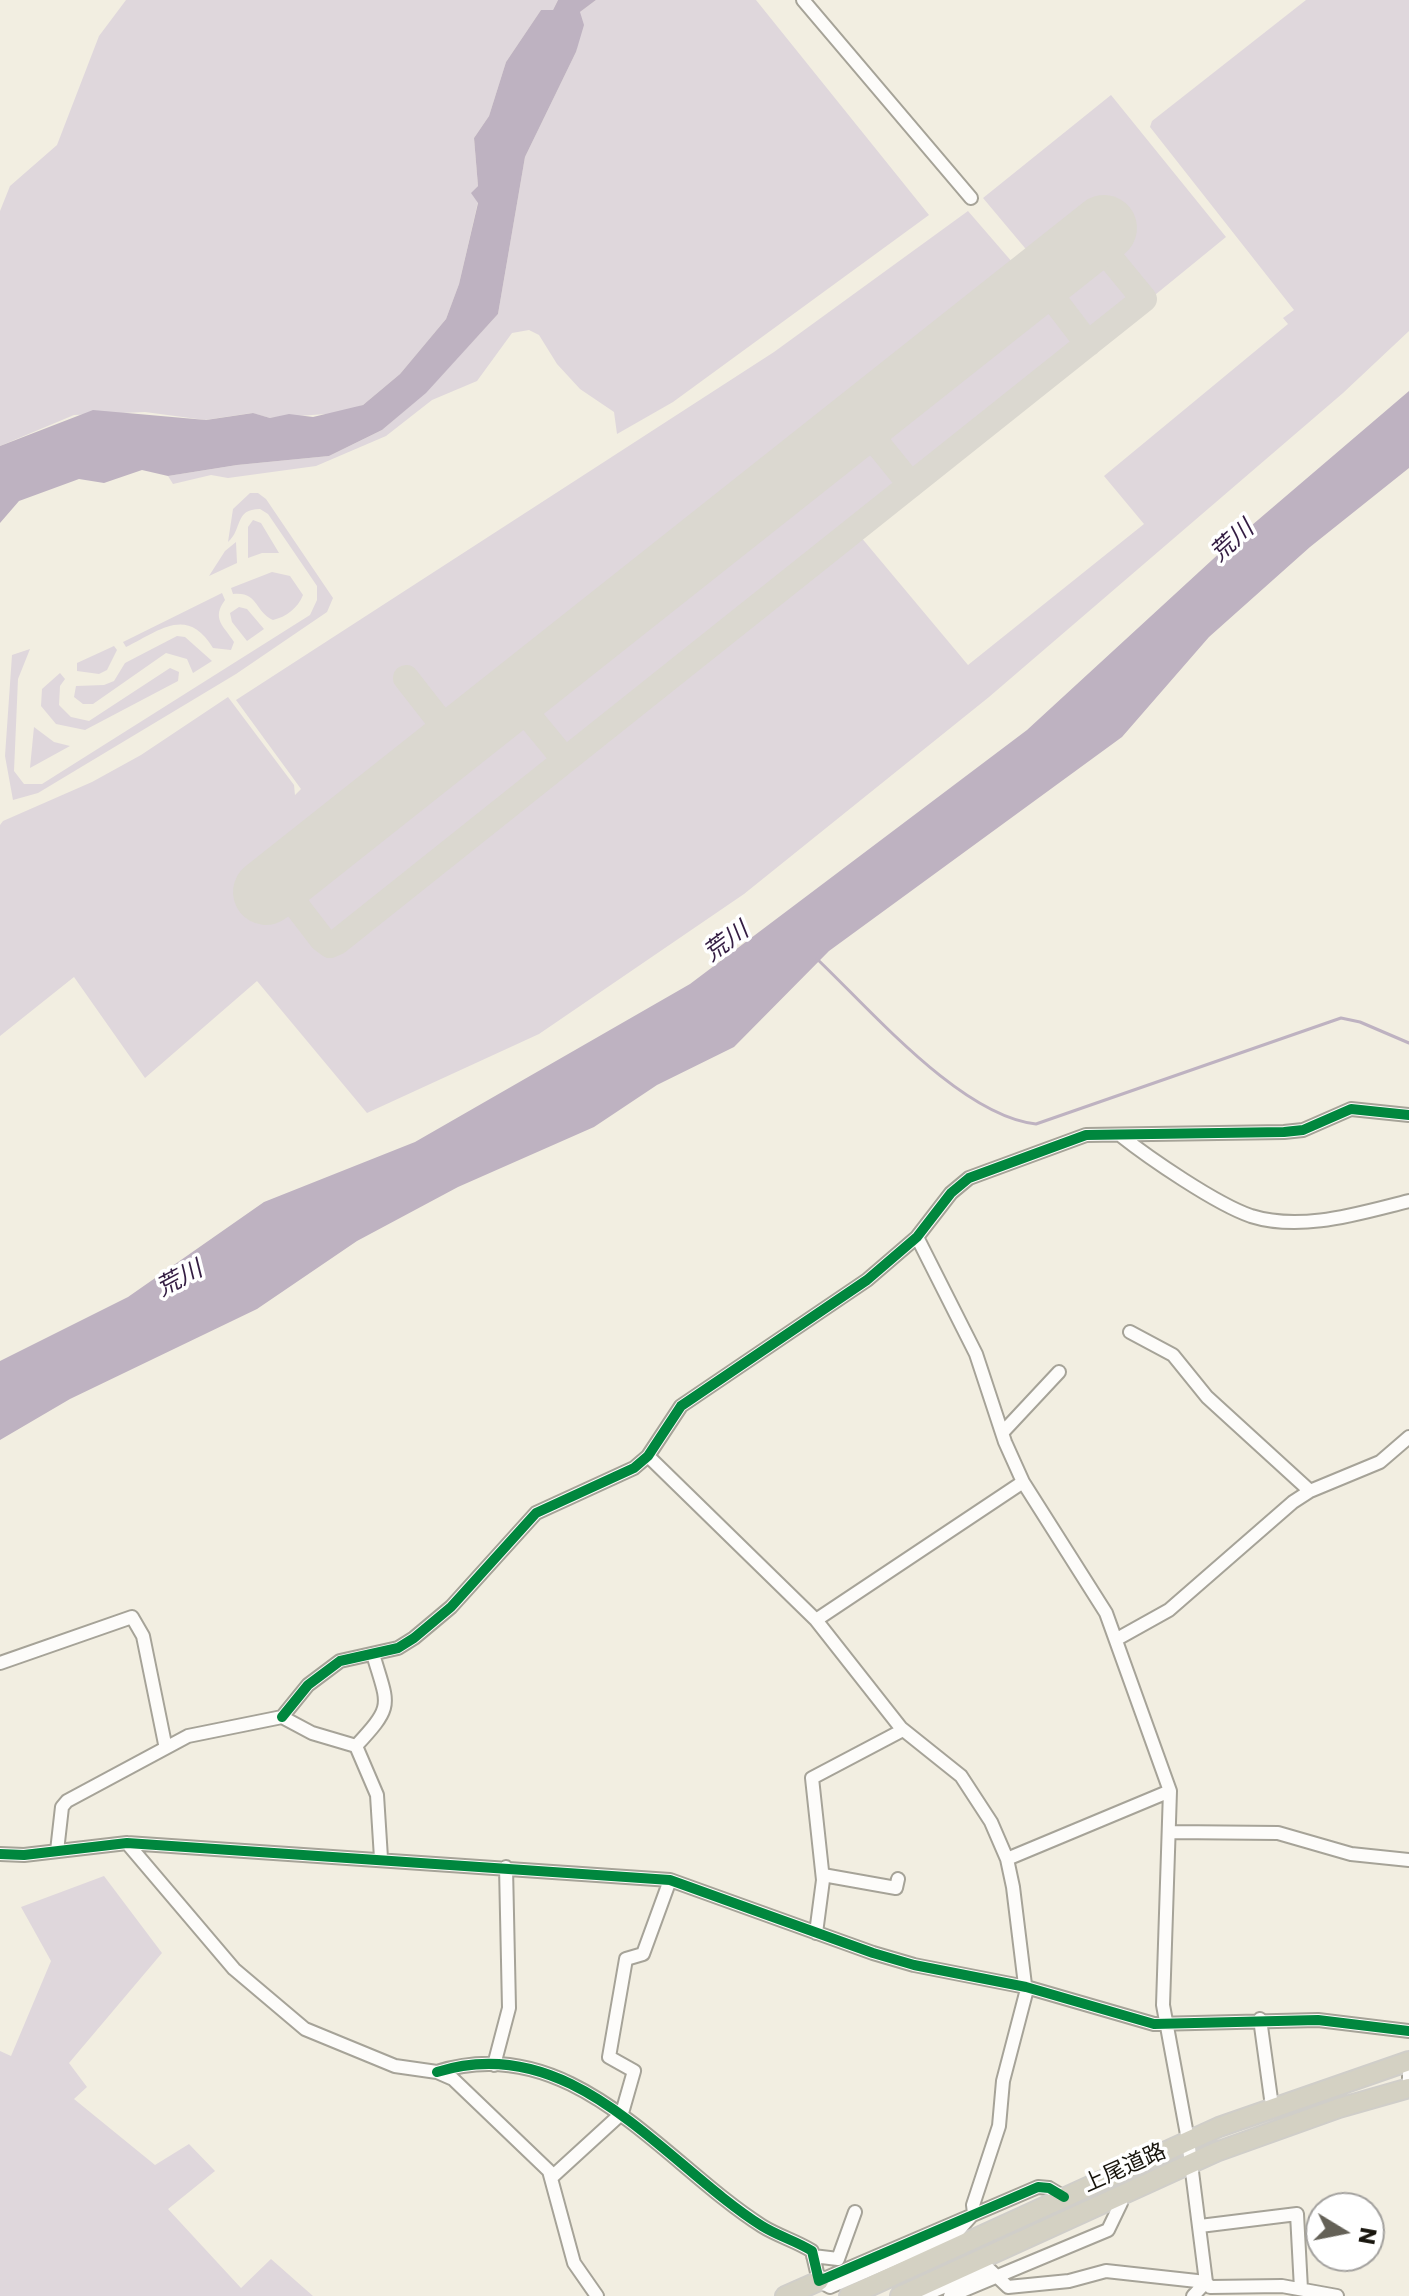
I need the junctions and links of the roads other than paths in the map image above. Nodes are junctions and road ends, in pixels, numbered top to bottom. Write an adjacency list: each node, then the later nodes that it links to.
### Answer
1 (803, 0): 2 (street)
2 (971, 198)
3 (1409, 1115): 4 (street)
4 (1120, 1135): 5 (street); 6 (street)
5 (1409, 1201)
6 (917, 1237): 9 (street); 11 (street)
7 (1130, 1332): 13 (street)
8 (1059, 1372): 9 (street)
9 (1002, 1433): 12 (street)
10 (1409, 1437): 13 (street)
11 (648, 1456): 14 (street); 16 (street)
12 (1023, 1482): 14 (street); 15 (street)
13 (1310, 1491): 15 (street)
14 (816, 1620): 19 (street)
15 (1117, 1639): 22 (street)
16 (373, 1654): 18 (street); 21 (street)
17 (0, 1663): 20 (street)
18 (282, 1717): 20 (street); 21 (street)
19 (903, 1730): 28 (street); 31 (street)
20 (165, 1744): 25 (street)
21 (356, 1746): 27 (street)
22 (1170, 1791): 23 (street); 28 (street)
23 (1171, 1832): 29 (street); 37 (street)
24 (127, 1843): 25 (street); 27 (street); 41 (street)
25 (57, 1851): 26 (street)
26 (0, 1854)
27 (381, 1858): 30 (street)
28 (1007, 1859): 35 (street)
29 (1409, 1860)
30 (506, 1867): 33 (street); 40 (street)
31 (823, 1875): 32 (street); 34 (street)
32 (898, 1879)
33 (670, 1880): 34 (street); 45 (street)
34 (816, 1933): 35 (street)
35 (1026, 1987): 37 (street); 52 (street)
36 (1260, 2019): 37 (street); 38 (street); 44 (street)
37 (1165, 2026): 46 (street)
38 (1409, 2031)
39 (1409, 2061): 46 (highway, 上尾道路)
40 (494, 2065): 41 (street); 45 (street)
41 (437, 2072): 48 (street)
42 (1409, 2073): 43 (street)
43 (1409, 2089): 47 (highway, 上尾道路)
44 (1271, 2099)
45 (622, 2113): 48 (street); 54 (street)
46 (1188, 2140): 47 (street); 50 (highway, 上尾道路)
47 (1191, 2163): 49 (highway, 上尾道路); 53 (street)
48 (552, 2177): 61 (street)
49 (1121, 2196): 55 (street); 64 (highway, 上尾道路)
50 (1064, 2197): 52 (street); 63 (highway, 上尾道路)
51 (855, 2212): 54 (street)
52 (974, 2213): 56 (street); 56 (street)
53 (1200, 2226): 57 (street); 58 (street)
54 (813, 2256): 56 (street)
55 (996, 2276): 60 (street); 65 (street); 66 (street)
56 (819, 2281): 62 (highway)
57 (1206, 2282): 59 (street); 60 (street); 67 (street)
58 (1301, 2289): 59 (street); 68 (street)
59 (1282, 2291)
60 (1007, 2292)
61 (597, 2296)
62 (785, 2296)
63 (849, 2296)
64 (900, 2296)
65 (922, 2296)
66 (950, 2296)
67 (1193, 2296)
68 (1337, 2296)

